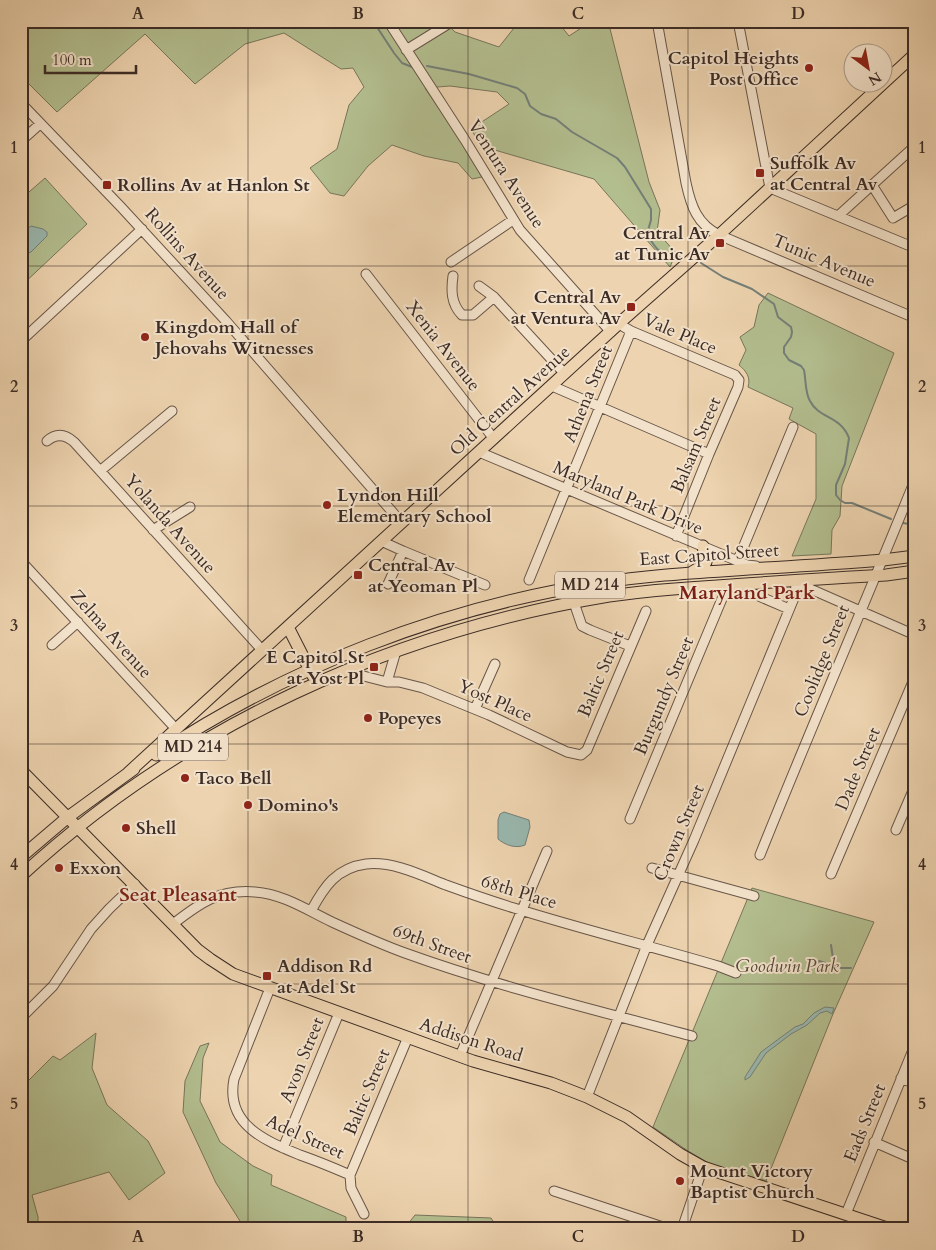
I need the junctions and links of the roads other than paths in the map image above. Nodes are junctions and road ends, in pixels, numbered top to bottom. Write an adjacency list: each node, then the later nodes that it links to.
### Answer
1 (388, 21): 5 (street, Ventura Avenue)
2 (453, 21): 5 (street)
3 (657, 21): 17 (street, Tunic Avenue)
4 (738, 21): 12 (street)
5 (406, 50): 15 (street, Ventura Avenue)
6 (915, 54): 12 (main road, Old Central Avenue)
7 (21, 103): 8 (street, Rollins Avenue)
8 (40, 124): 9 (street); 16 (street, Rollins Avenue)
9 (21, 141)
10 (915, 146): 11 (street)
11 (872, 185): 13 (street); 14 (street)
12 (770, 188): 14 (street); 17 (main road, Old Central Avenue)
13 (915, 205)
14 (838, 216): 18 (street)
15 (513, 220): 19 (street); 25 (street, Ventura Avenue)
16 (142, 229): 27 (street); 42 (street, Rollins Avenue)
17 (719, 235): 24 (street, Tunic Avenue); 25 (main road, Old Central Avenue)
18 (915, 248)
19 (451, 262)
20 (366, 274): 34 (street, Xenia Avenue)
21 (452, 276): 23 (street)
22 (479, 286): 23 (street)
23 (494, 297): 29 (street)
24 (915, 318)
25 (615, 328): 26 (street, Vale Place); 29 (main road, Old Central Avenue)
26 (631, 332): 28 (street, Vale Place); 31 (street, Athena Street)
27 (21, 341)
28 (729, 372): 37 (street, Balsam Street)
29 (565, 374): 30 (main road, Old Central Avenue)
30 (552, 386): 31 (street); 34 (main road, Old Central Avenue)
31 (600, 408): 37 (street); 40 (street, Athena Street)
32 (172, 412): 38 (street)
33 (793, 427): 50 (street)
34 (494, 439): 36 (main road, Old Central Avenue)
35 (47, 441): 38 (street, Yolanda Avenue)
36 (479, 452): 40 (street, Maryland Park Drive); 42 (main road, Old Central Avenue)
37 (709, 454): 44 (street, Balsam Street)
38 (100, 471): 43 (street, Yolanda Avenue)
39 (915, 480): 51 (street, Coolidge Street)
40 (566, 490): 44 (street, Maryland Park Drive); 56 (street, Athena Street)
41 (190, 507): 43 (street)
42 (402, 523): 45 (main road, Old Central Avenue)
43 (153, 530): 71 (street, Yolanda Avenue)
44 (676, 536): 46 (street, Maryland Park Drive)
45 (382, 541): 47 (street); 67 (main road, Old Central Avenue)
46 (703, 546): 50 (street, Maryland Park Drive); 54 (main road)
47 (403, 552): 58 (street); 59 (street)
48 (915, 556): 51 (main road, East Capitol Street / MD 214)
49 (21, 560): 66 (street, Zelma Avenue)
50 (738, 560): 52 (street, Maryland Park Drive)
51 (883, 560): 52 (main road, East Capitol Street / MD 214); 55 (street, Coolidge Street)
52 (767, 568): 54 (main road, East Capitol Street / MD 214)
53 (915, 571): 55 (main road, East Capitol Street / MD 214)
54 (691, 573): 60 (main road, East Capitol Street / MD 214)
55 (876, 575): 57 (main road, East Capitol Street / MD 214); 65 (street, Coolidge Street)
56 (529, 580)
57 (797, 580): 61 (main road, East Capitol Street / MD 214); 63 (street, Crown Street); 65 (street)
58 (388, 584)
59 (485, 585)
60 (569, 588): 62 (street); 74 (main road, East Capitol Street / MD 214)
61 (721, 590): 62 (main road, East Capitol Street / MD 214); 63 (street); 86 (street, Burgundy Street)
62 (573, 603): 70 (street); 72 (main road, East Capitol Street / MD 214)
63 (789, 608): 93 (street, Crown Street)
64 (646, 611): 70 (street, Baltic Street)
65 (860, 611): 68 (street); 90 (street, Coolidge Street)
66 (78, 622): 69 (street); 80 (street, Zelma Avenue)
67 (288, 627): 71 (main road, Old Central Avenue); 74 (main road)
68 (915, 635)
69 (52, 645)
70 (630, 646): 81 (street, Baltic Street)
71 (262, 650): 80 (main road, Old Central Avenue)
72 (396, 651): 75 (main road, East Capitol Street / MD 214); 77 (street)
73 (495, 664): 79 (street)
74 (310, 670): 78 (main road); 83 (main road, MD 214)
75 (344, 671): 77 (street, Yost Place); 78 (main road, East Capitol Street / MD 214)
76 (915, 677): 94 (street, Dade Street)
77 (386, 682): 79 (street, Yost Place)
78 (317, 684): 87 (main road, MD 214)
79 (475, 709): 81 (street, Yost Place)
80 (176, 729): 83 (main road, Old Central Avenue)
81 (587, 750)
82 (21, 770): 85 (main road, Addison Road)
83 (128, 773): 85 (main road, MD 214)
84 (915, 786): 88 (street)
85 (68, 817): 87 (main road, Addison Road); 91 (main road, MD 214)
86 (630, 819)
87 (78, 827): 95 (main road, MD 214); 96 (main road, Addison Road)
88 (896, 830)
89 (547, 850): 99 (street)
90 (760, 855)
91 (21, 857)
92 (652, 868): 93 (street)
93 (679, 874): 97 (street); 101 (street, Crown Street)
94 (831, 874)
95 (21, 876)
96 (135, 884): 100 (main road, Addison Road); 107 (street)
97 (754, 896)
98 (311, 911): 99 (street, 68th Place); 100 (street, 69th Street); 103 (street, 69th Street)
99 (522, 911): 101 (street, 68th Place); 103 (street)
100 (173, 924): 104 (main road, Addison Road)
101 (648, 945): 102 (street, 68th Place); 106 (street, Crown Street)
102 (736, 973)
103 (491, 982): 106 (street, 69th Street); 111 (street)
104 (270, 988): 105 (main road, Addison Road); 116 (street, Adel Street)
105 (339, 1013): 109 (main road, Addison Road); 116 (street, Avon Street)
106 (618, 1016): 108 (street, 69th Street); 114 (street, Crown Street)
107 (21, 1018)
108 (692, 1036)
109 (408, 1037): 111 (main road, Addison Road); 119 (street, Baltic Street)
110 (915, 1045): 112 (street, Eads Street)
111 (460, 1056): 114 (main road, Addison Road)
112 (901, 1078): 113 (street); 115 (street, Eads Street)
113 (915, 1084)
114 (586, 1097): 118 (main road, Addison Road)
115 (874, 1142): 117 (street); 122 (street, Eads Street)
116 (283, 1148): 119 (street, Adel Street)
117 (915, 1160)
118 (703, 1167): 122 (main road, Addison Road); 124 (street)
119 (350, 1175): 121 (street)
120 (554, 1191): 123 (street)
121 (364, 1214)
122 (846, 1214): 125 (main road, Addison Road)
123 (669, 1229)
124 (682, 1229)
125 (890, 1229)

